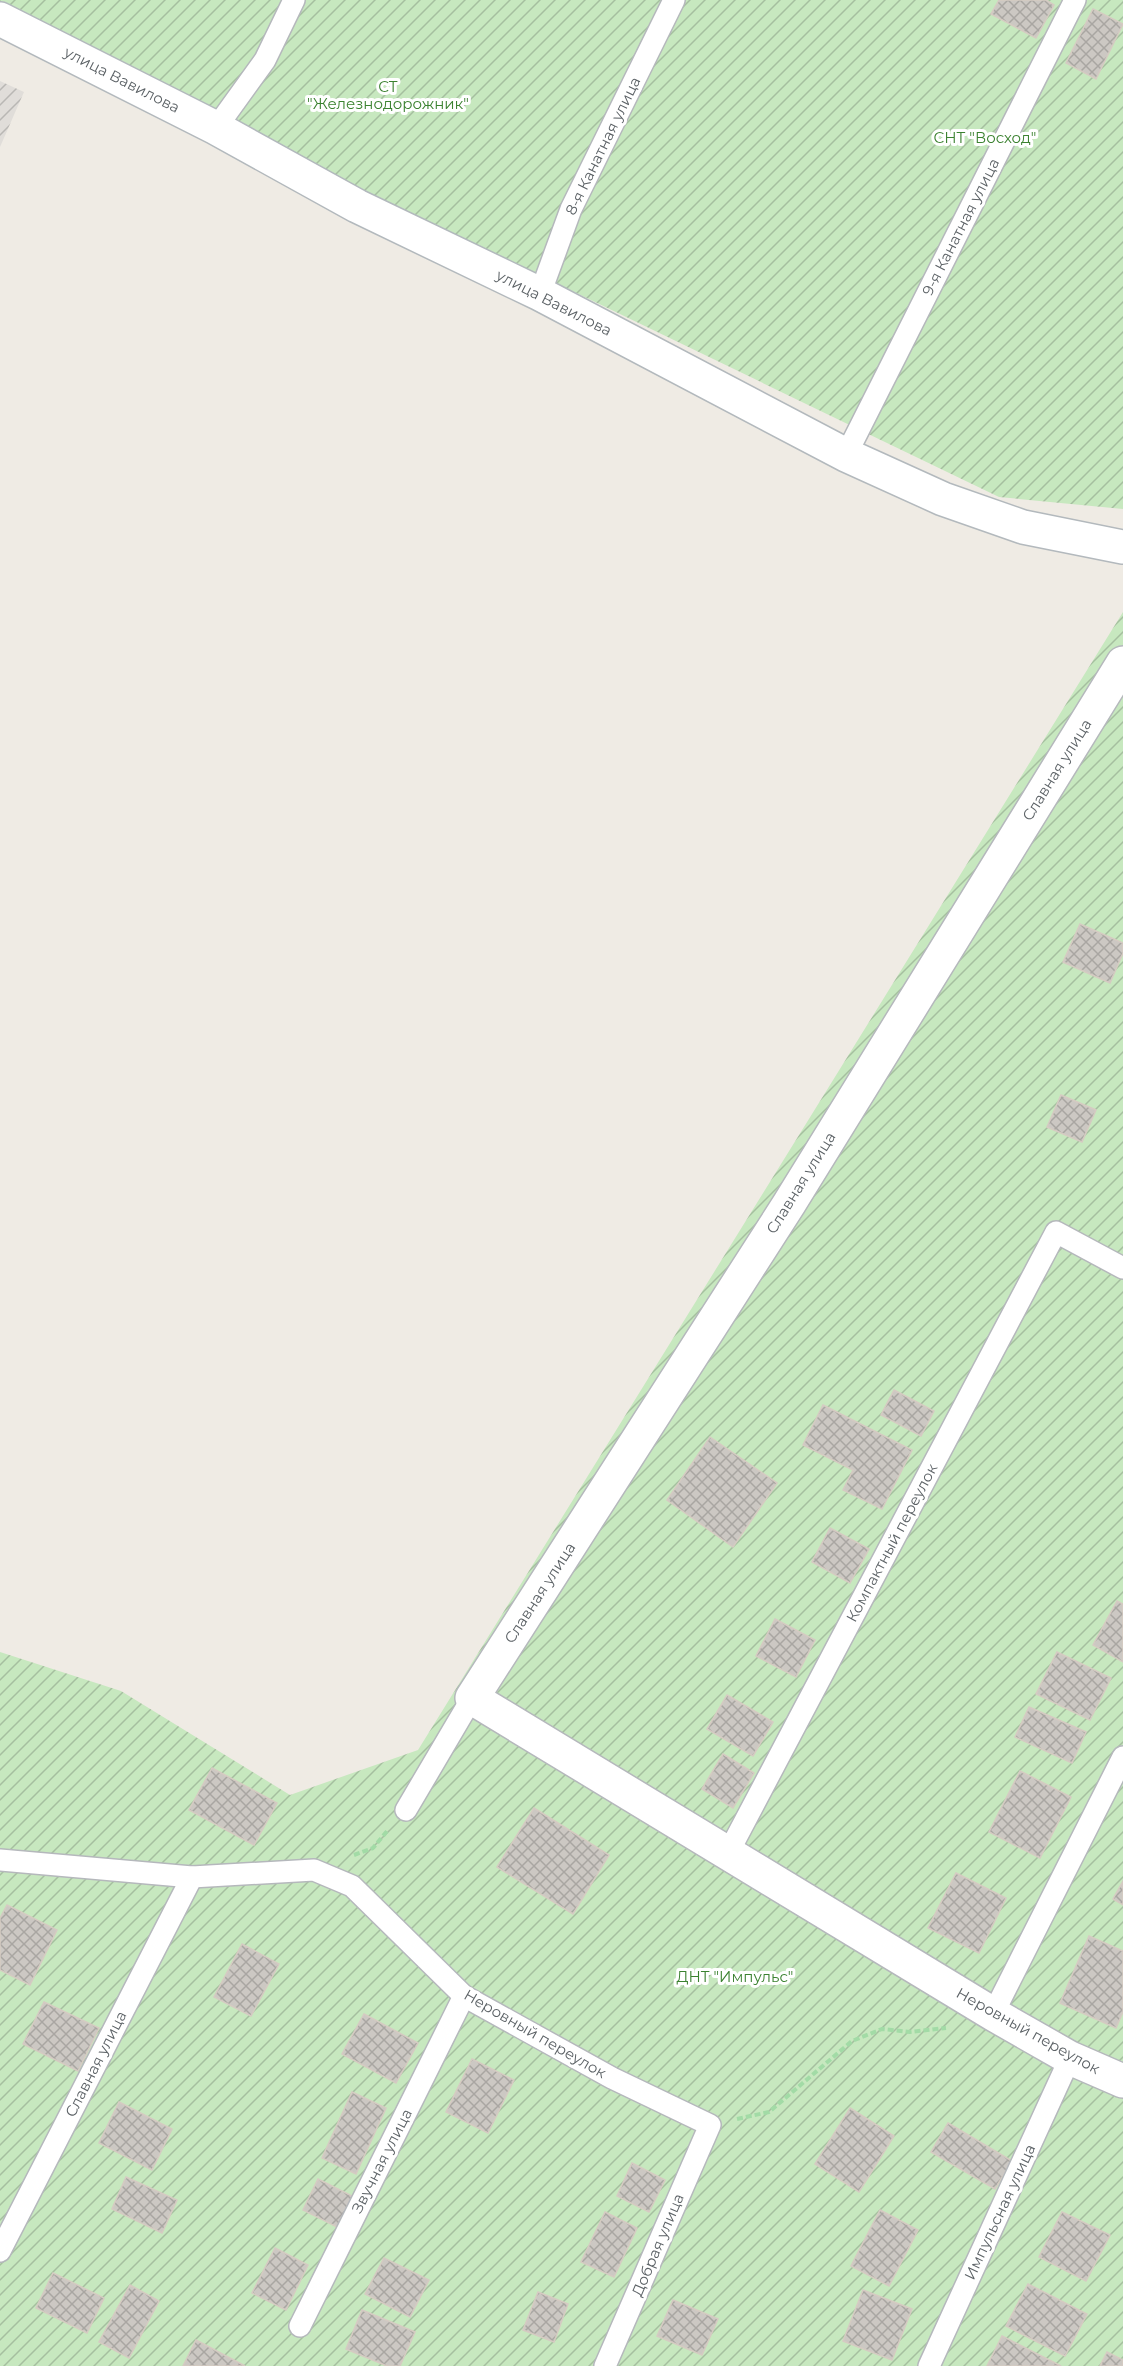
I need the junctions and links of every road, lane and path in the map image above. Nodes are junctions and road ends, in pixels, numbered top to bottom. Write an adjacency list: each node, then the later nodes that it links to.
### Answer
1 (294, 0): 5 (lane)
2 (674, 0): 6 (lane, 8-я Канатная улица)
3 (1075, 0): 7 (lane, 9-я Канатная улица)
4 (0, 19): 5 (street, улица Вавилова)
5 (216, 128): 6 (street, улица Вавилова)
6 (540, 294): 7 (street, улица Вавилова)
7 (846, 455): 8 (street, улица Вавилова)
8 (1123, 547)
9 (1123, 663): 11 (street, Славная улица)
10 (1123, 1268): 14 (lane, Компактный переулок)
11 (472, 1698): 13 (lane); 14 (street, Неровный переулок)
12 (1123, 1757): 19 (lane)
13 (406, 1810): 16 (path)
14 (727, 1855): 19 (street, Неровный переулок)
15 (0, 1860): 17 (lane, Неровный переулок)
16 (314, 1870): 17 (lane, Неровный переулок); 18 (lane, Неровный переулок)
17 (192, 1877): 23 (lane, Славная улица)
18 (464, 1996): 22 (lane, Неровный переулок); 24 (lane, Звучная улица)
19 (983, 2008): 20 (street, Неровный переулок); 22 (path)
20 (1070, 2058): 21 (street, Неровный переулок); 26 (lane, Импульсная улица)
21 (1123, 2081)
22 (710, 2125): 25 (lane, Добрая улица)
23 (0, 2251)
24 (300, 2326)
25 (605, 2366)
26 (929, 2366)

